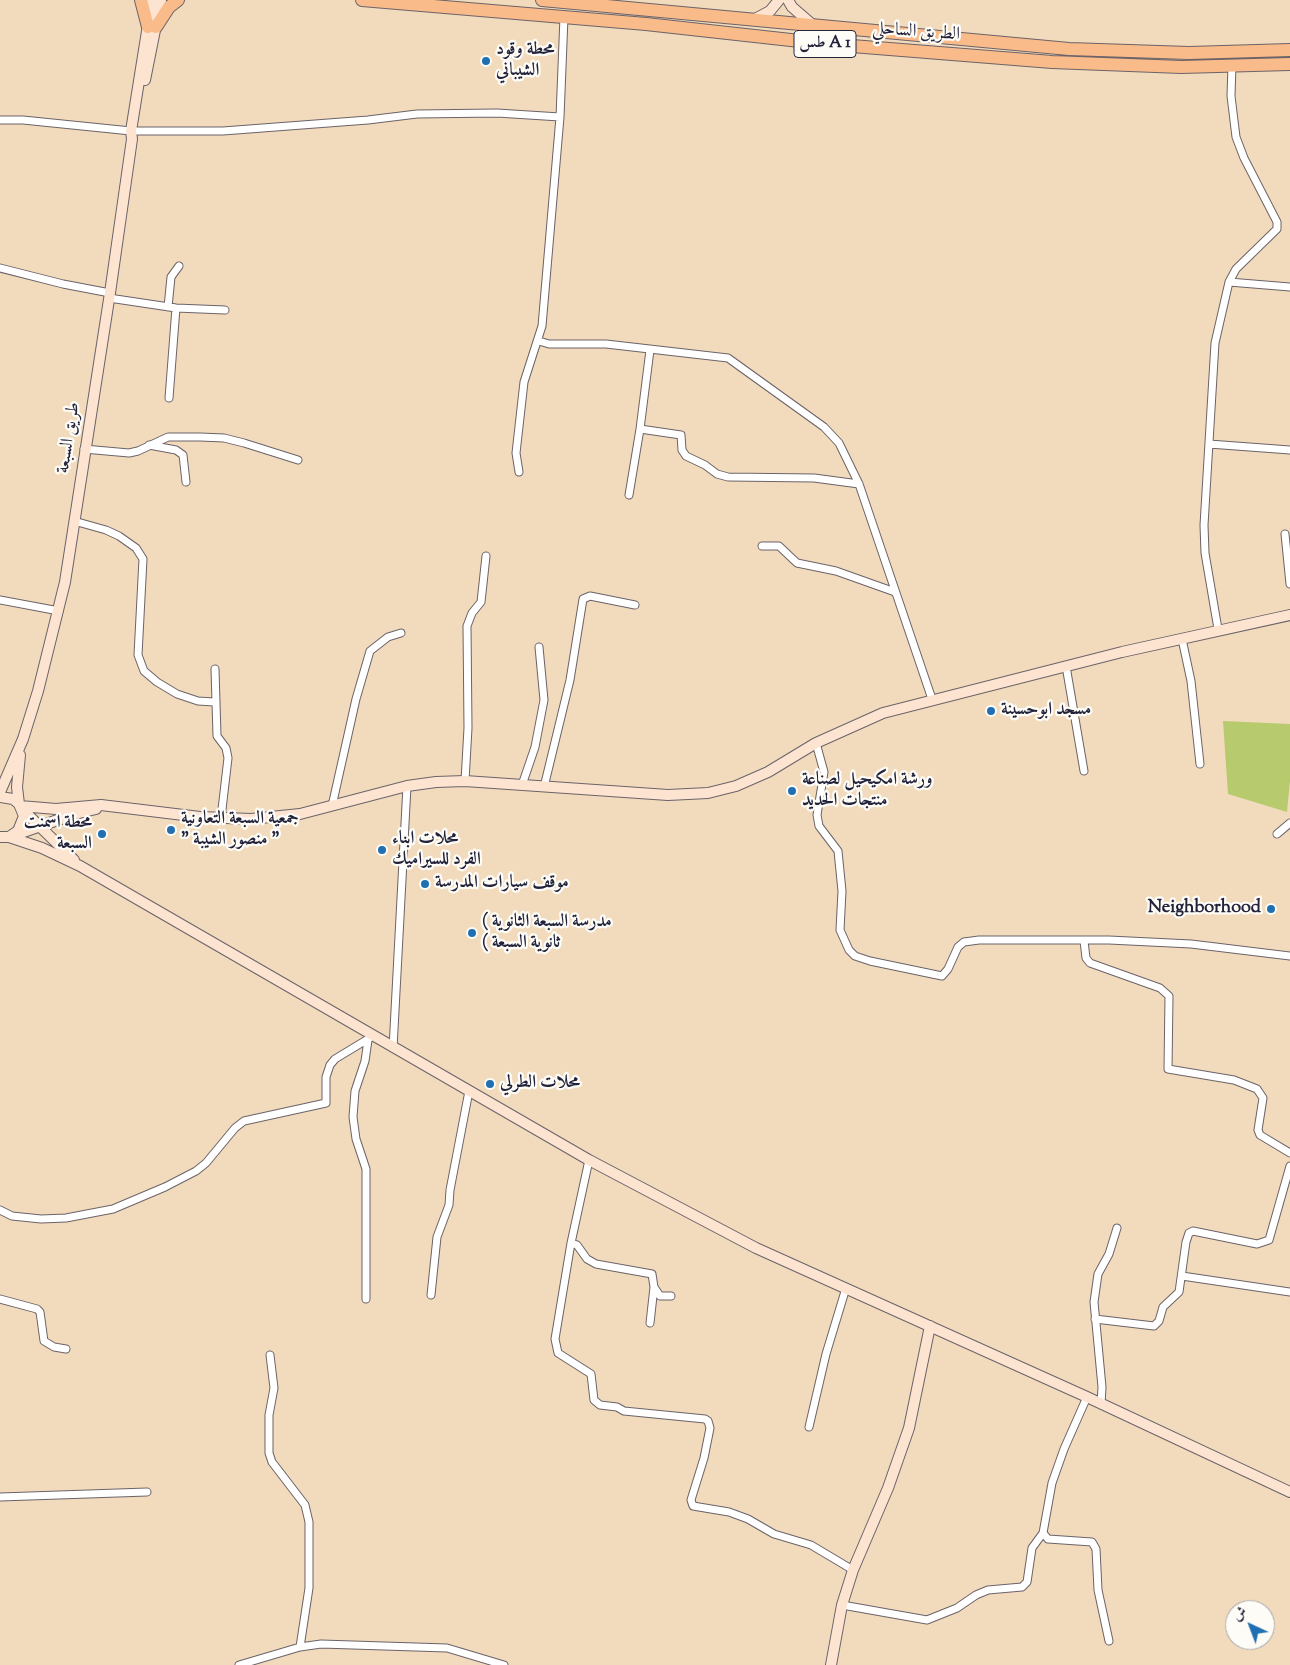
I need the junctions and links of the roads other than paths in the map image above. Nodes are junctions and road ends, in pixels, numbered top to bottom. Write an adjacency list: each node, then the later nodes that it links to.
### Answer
1 (141, 0): 14 (highway)
2 (152, 0): 14 (street)
3 (161, 0): 14 (street)
4 (178, 0): 14 (highway)
5 (362, 0): 10 (highway, الطريق الساحلي / طس A 1)
6 (542, 0): 9 (highway, الطريق الساحلي / طس A 1)
7 (779, 0): 11 (street)
8 (788, 0): 13 (street)
9 (647, 8): 11 (highway, الطريق الساحلي / طس A 1); 12 (highway)
10 (564, 17): 12 (highway, الطريق الساحلي / طس A 1); 18 (street)
11 (753, 20): 13 (highway, الطريق الساحلي / طس A 1)
12 (646, 24): 17 (highway, الطريق الساحلي / طس A 1)
13 (814, 26): 15 (highway, الطريق الساحلي / طس A 1)
14 (152, 27): 20 (street, طريق السبعة)
15 (1290, 50)
16 (1290, 64): 17 (highway, الطريق الساحلي / طس A 1)
17 (1232, 65): 23 (street)
18 (560, 117): 20 (street); 28 (street)
19 (0, 120): 20 (street)
20 (133, 133): 25 (street, طريق السبعة)
21 (179, 266): 26 (street)
22 (0, 268): 25 (street)
23 (1229, 282): 24 (street); 32 (street)
24 (1290, 287)
25 (110, 295): 26 (street); 34 (street, طريق السبعة)
26 (172, 308): 27 (street); 30 (street)
27 (225, 310)
28 (538, 341): 29 (street); 37 (street)
29 (650, 350): 31 (street); 39 (street)
30 (169, 398)
31 (640, 429): 39 (street); 40 (street)
32 (1209, 444): 35 (street); 51 (street)
33 (148, 445): 34 (street); 36 (street); 38 (street)
34 (84, 449): 41 (street, طريق السبعة)
35 (1290, 450)
36 (298, 460)
37 (519, 472)
38 (186, 482)
39 (859, 484): 46 (street)
40 (629, 494)
41 (74, 521): 49 (street, طريق السبعة); 58 (street)
42 (1284, 534): 45 (street)
43 (762, 546): 46 (street)
44 (486, 556): 63 (street)
45 (1290, 584)
46 (895, 592): 57 (street)
47 (0, 600): 49 (street)
48 (635, 605): 66 (street)
49 (59, 611): 59 (street, طريق السبعة)
50 (1290, 615): 51 (street)
51 (1218, 629): 53 (street)
52 (401, 633): 71 (street)
53 (1182, 639): 55 (street); 61 (street)
54 (538, 647): 64 (street)
55 (1066, 666): 57 (street); 62 (street)
56 (215, 669): 58 (street)
57 (932, 699): 60 (street)
58 (214, 702): 72 (street)
59 (23, 739): 67 (street); 69 (street)
60 (816, 743): 66 (street); 78 (street)
61 (1200, 764)
62 (1084, 771)
63 (465, 781): 64 (street); 65 (street)
64 (522, 785): 66 (street)
65 (407, 786): 71 (street); 81 (street)
66 (544, 787)
67 (0, 792)
68 (0, 797): 69 (street)
69 (20, 806): 70 (street); 74 (street); 76 (street)
70 (112, 806): 72 (street); 74 (street)
71 (332, 806): 72 (street)
72 (221, 818)
73 (1290, 823): 75 (street)
74 (40, 826): 76 (street); 77 (street)
75 (1277, 834)
76 (5, 837): 77 (street)
77 (80, 866): 80 (street)
78 (1084, 941): 79 (street); 83 (street)
79 (1290, 956)
80 (371, 1038): 81 (street); 86 (street); 96 (street)
81 (393, 1048): 82 (street)
82 (469, 1091): 84 (street); 93 (street)
83 (1290, 1153)
84 (590, 1160): 88 (street); 91 (street)
85 (1290, 1166): 89 (street)
86 (0, 1210)
87 (1117, 1228): 97 (street)
88 (571, 1243): 90 (street); 109 (street)
89 (1182, 1276): 92 (street); 97 (street)
90 (654, 1287): 94 (street); 98 (street)
91 (846, 1288): 99 (street); 104 (street)
92 (1290, 1292)
93 (431, 1295)
94 (671, 1296)
95 (0, 1299): 100 (street)
96 (366, 1299)
97 (1095, 1319): 103 (street)
98 (650, 1323)
99 (930, 1326): 102 (street); 109 (street)
100 (66, 1349)
101 (270, 1355): 112 (street)
102 (1087, 1397): 103 (street); 108 (street)
103 (1101, 1404): 106 (street)
104 (809, 1427)
105 (147, 1492): 107 (street)
106 (1290, 1492)
107 (0, 1497)
108 (1043, 1533): 110 (street); 111 (street)
109 (853, 1570): 110 (street)
110 (842, 1606): 116 (street)
111 (1109, 1640)
112 (300, 1647): 113 (street); 115 (street)
113 (250, 1664): 114 (street)
114 (239, 1665)
115 (504, 1665)
116 (831, 1665)

